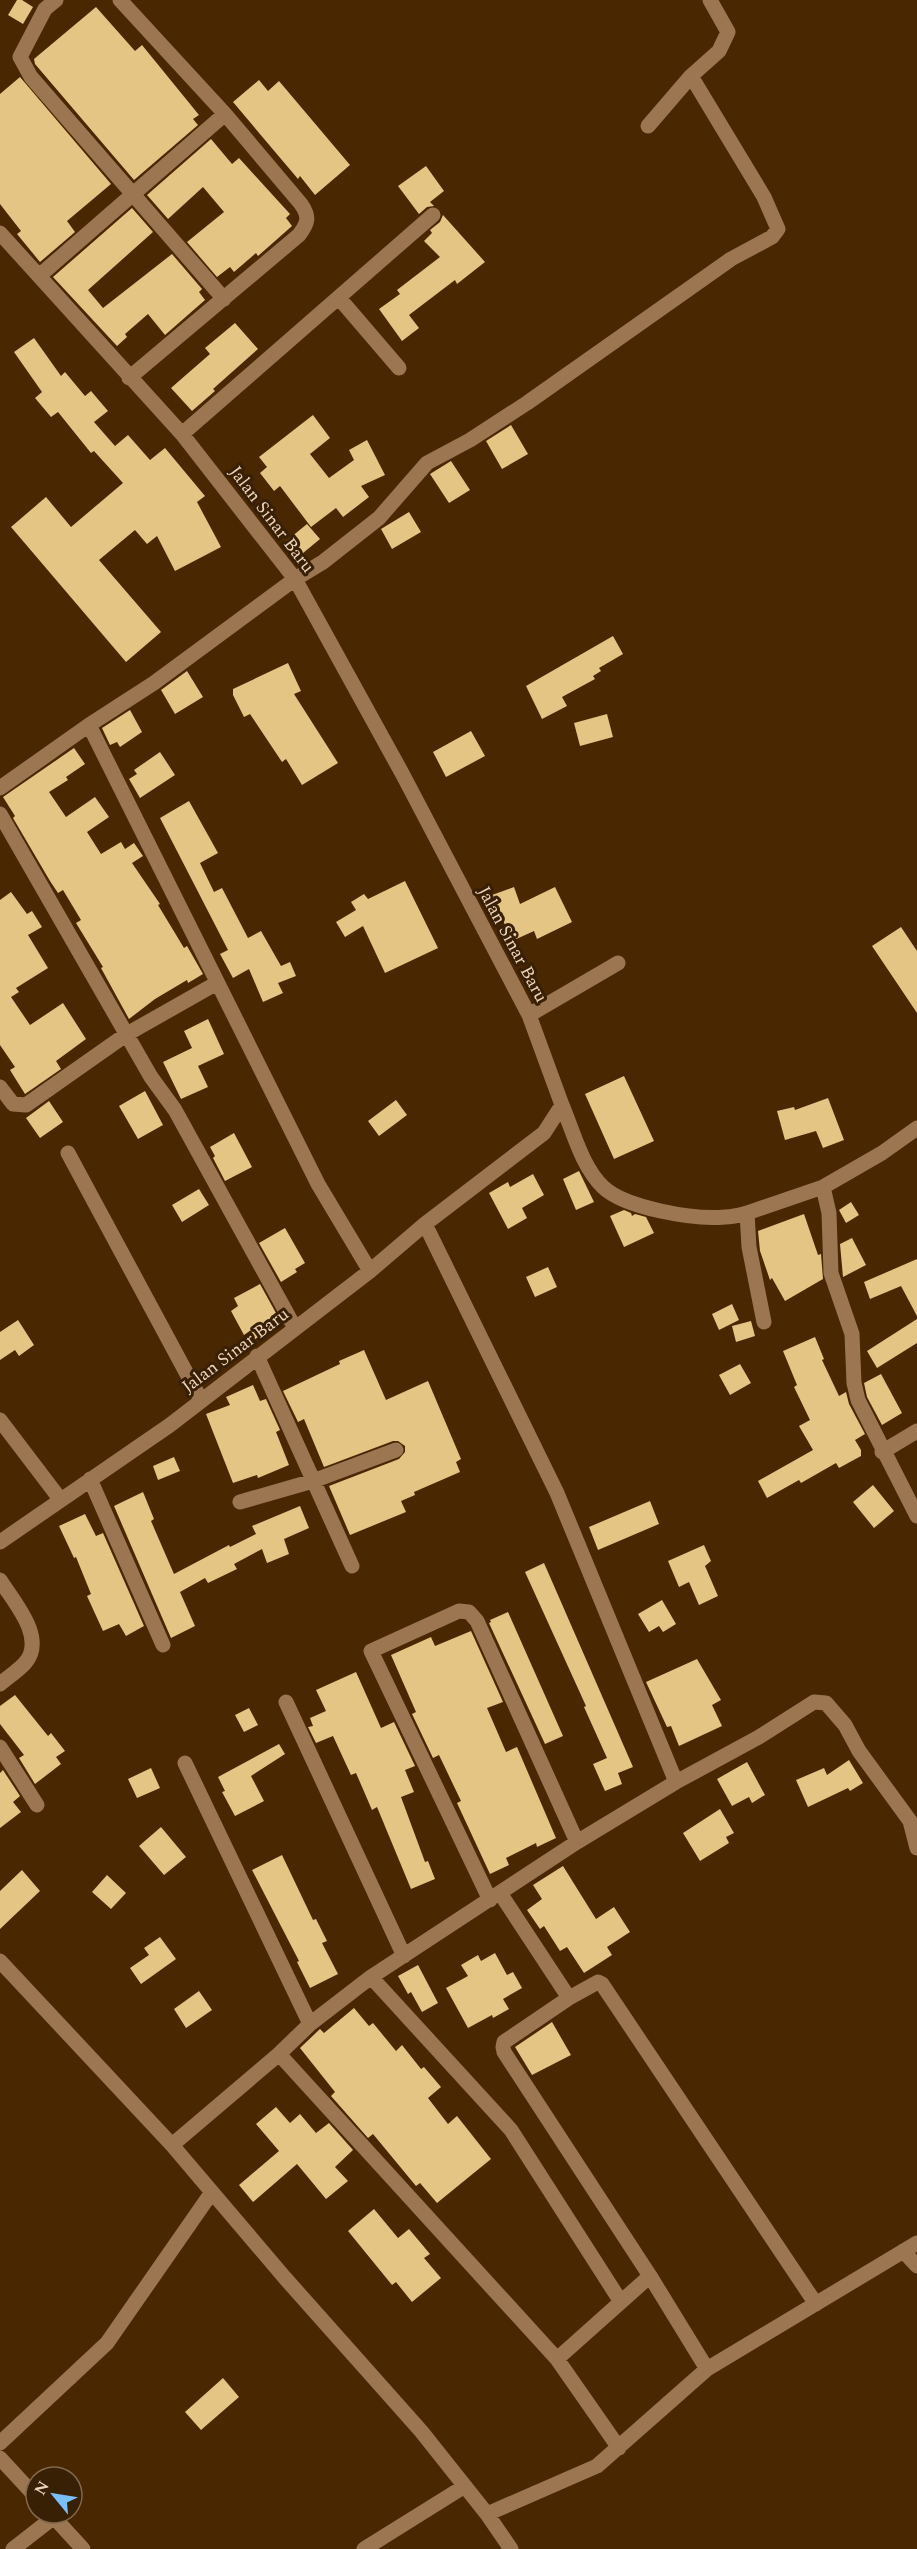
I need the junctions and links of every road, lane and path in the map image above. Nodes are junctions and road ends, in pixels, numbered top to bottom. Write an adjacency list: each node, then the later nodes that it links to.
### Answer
1 (56, 0): 7 (street)
2 (120, 0): 5 (street)
3 (710, 0): 4 (street)
4 (692, 76): 6 (street); 16 (street)
5 (225, 114): 7 (street); 12 (street)
6 (648, 126)
7 (132, 193): 10 (street); 12 (street)
8 (433, 215): 11 (street)
9 (0, 233): 10 (street, Jalan Sinar Baru)
10 (39, 276): 14 (street, Jalan Sinar Baru)
11 (339, 298): 13 (street); 15 (street)
12 (224, 299): 14 (street)
13 (399, 368)
14 (129, 378): 15 (street, Jalan Sinar Baru)
15 (182, 434): 16 (street, Jalan Sinar Baru)
16 (295, 579): 17 (street); 22 (street, Jalan Sinar Baru)
17 (89, 725): 18 (street); 21 (street)
18 (0, 788)
19 (0, 814): 23 (street)
20 (618, 963): 22 (street)
21 (217, 983): 23 (street); 31 (street)
22 (529, 1015): 25 (street, Jalan Sinar Baru)
23 (127, 1034): 24 (street); 33 (street)
24 (0, 1087)
25 (562, 1105): 29 (street); 30 (street, Jalan Sinar Baru)
26 (917, 1128): 28 (street)
27 (68, 1153): 35 (street)
28 (823, 1187): 29 (street); 39 (street)
29 (747, 1213): 32 (street)
30 (425, 1224): 31 (street, Jalan Sinar Baru); 53 (street)
31 (370, 1271): 33 (street, Jalan Sinar Baru)
32 (764, 1322)
33 (295, 1328): 34 (street, Jalan Sinar Baru)
34 (257, 1356): 35 (street, Jalan Sinar Baru); 41 (street)
35 (201, 1400): 40 (street, Jalan Sinar Baru)
36 (0, 1420): 42 (street)
37 (917, 1431): 39 (street)
38 (396, 1450): 41 (street)
39 (882, 1452): 44 (street)
40 (90, 1479): 42 (street, Jalan Sinar Baru); 48 (street)
41 (313, 1481): 43 (street); 46 (street)
42 (60, 1499): 45 (street, Jalan Sinar Baru)
43 (240, 1502)
44 (917, 1516)
45 (0, 1542)
46 (352, 1566)
47 (0, 1580): 49 (street)
48 (163, 1645)
49 (0, 1684)
50 (286, 1702): 59 (street)
51 (0, 1747): 54 (street)
52 (185, 1763): 63 (street)
53 (676, 1782): 55 (street); 56 (street)
54 (38, 1805)
55 (914, 1821): 57 (street)
56 (577, 1842): 58 (street); 58 (street)
57 (917, 1848)
58 (495, 1896): 59 (street); 62 (street)
59 (404, 1956): 61 (street)
60 (0, 1961): 65 (street)
61 (371, 1977): 63 (street); 70 (street)
62 (569, 1998): 69 (street); 71 (street)
63 (310, 2024): 64 (street)
64 (279, 2054): 65 (street); 72 (street)
65 (172, 2145): 66 (street)
66 (212, 2192): 74 (street); 78 (street)
67 (910, 2247): 68 (street); 71 (street)
68 (917, 2265)
69 (650, 2276): 70 (street); 73 (street)
70 (621, 2302): 72 (street)
71 (816, 2304): 73 (street)
72 (557, 2359): 75 (street)
73 (707, 2369): 75 (street)
74 (0, 2444)
75 (619, 2448): 79 (street)
76 (0, 2458): 77 (street)
77 (24, 2484)
78 (465, 2486): 79 (street); 84 (street)
79 (487, 2514): 85 (street)
80 (41, 2525): 82 (street)
81 (61, 2525): 83 (street)
82 (13, 2549)
83 (83, 2549)
84 (364, 2549)
85 (511, 2549)

